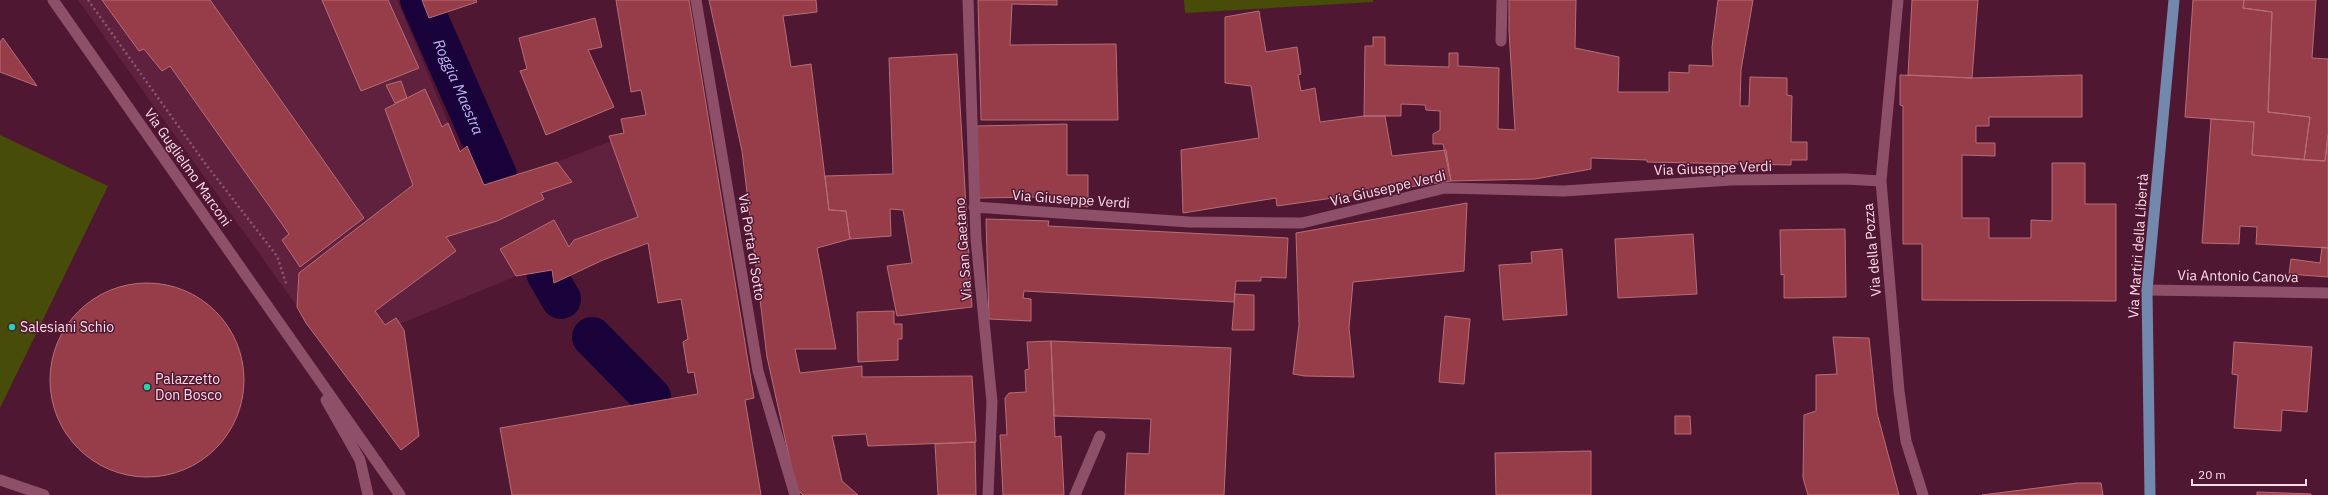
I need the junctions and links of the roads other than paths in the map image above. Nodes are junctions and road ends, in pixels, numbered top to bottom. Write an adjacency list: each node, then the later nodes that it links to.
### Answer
1 (53, 0): 12 (street, Via Guglielmo Marconi)
2 (696, 0): 18 (street, Via Porta di Sotto)
3 (968, 0): 9 (street, Via San Gaetano)
4 (1502, 0): 7 (street)
5 (1898, 0): 8 (street, Via della Pozza)
6 (2174, 0): 10 (main road, Via Martiri della Libertà)
7 (1501, 41)
8 (1882, 181): 9 (street, Via Giuseppe Verdi); 21 (street, Via della Pozza)
9 (974, 207): 19 (street, Via San Gaetano)
10 (2147, 290): 11 (street, Via Antonio Canova); 22 (main road, Via Martiri della Libertà)
11 (2328, 292)
12 (298, 351): 16 (street, Via Guglielmo Marconi); 17 (street, Via Guglielmo Marconi)
13 (1100, 436): 20 (street)
14 (0, 480): 15 (street)
15 (44, 495)
16 (368, 495)
17 (400, 495)
18 (795, 495)
19 (988, 495)
20 (1075, 495)
21 (1923, 495)
22 (2150, 495)

